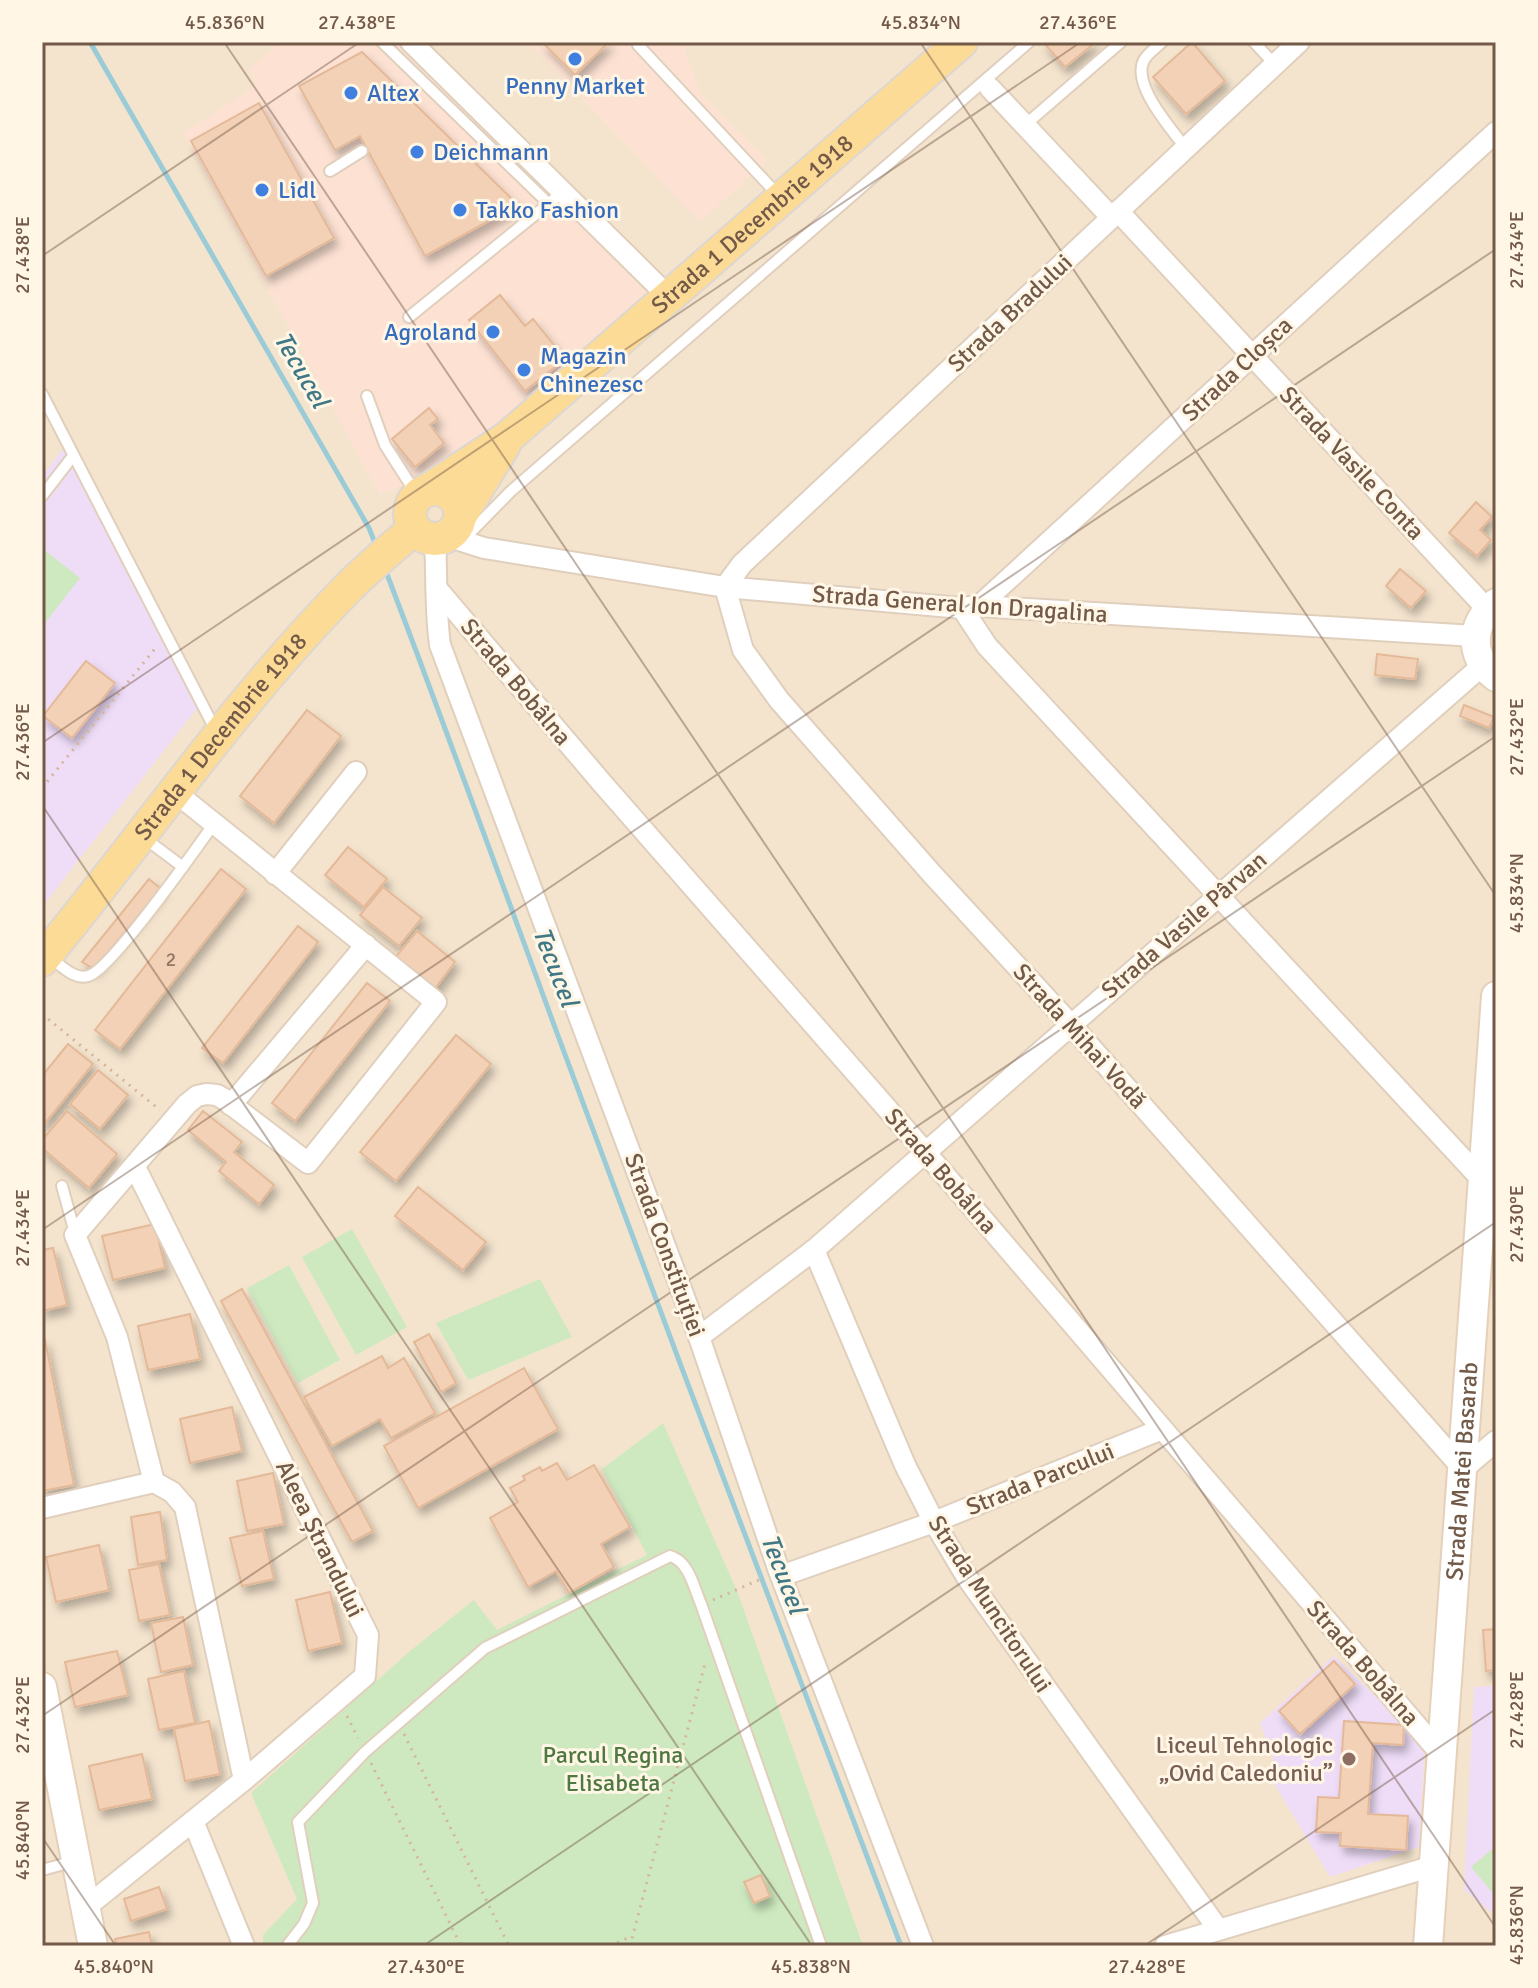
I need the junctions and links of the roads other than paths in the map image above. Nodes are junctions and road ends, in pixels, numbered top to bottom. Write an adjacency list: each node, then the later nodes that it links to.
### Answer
1 (382, 42): 17 (lane)
2 (411, 42): 17 (street)
3 (961, 42): 18 (main road, Strada 1 Decembrie 1918)
4 (1029, 42): 29 (lane)
5 (1121, 42): 12 (lane)
6 (1162, 42): 14 (lane)
7 (1254, 42): 10 (lane)
8 (1299, 42): 10 (street, Strada Bradului)
9 (638, 45): 18 (lane)
10 (1275, 65): 14 (street, Strada Bradului)
11 (990, 88): 12 (street, Strada Vasile Conta)
12 (1025, 125): 19 (street, Strada Vasile Conta)
13 (1496, 132): 22 (street, Strada Cloșca)
14 (1186, 149): 19 (street, Strada Bradului)
15 (362, 151): 16 (lane)
16 (330, 171)
17 (556, 198): 20 (street); 21 (lane)
18 (781, 199): 20 (main road, Strada 1 Decembrie 1918)
19 (1114, 214): 22 (street, Strada Vasile Conta); 30 (street, Strada Bradului)
20 (669, 297): 25 (main road, Strada 1 Decembrie 1918)
21 (409, 317)
22 (1252, 356): 32 (street, Strada Vasile Conta); 33 (street, Strada Cloșca)
23 (42, 394): 26 (lane)
24 (367, 396): 27 (lane)
25 (507, 438): 27 (main road, Strada 1 Decembrie 1918); 29 (main road, Strada 1 Decembrie 1918)
26 (73, 456): 28 (lane); 36 (lane)
27 (423, 492): 29 (main road); 29 (main road)
28 (42, 496)
29 (436, 534): 30 (street, Strada General Ion Dragalina); 31 (street, Strada Constituției); 36 (main road, Strada 1 Decembrie 1918)
30 (725, 587): 33 (street, Strada General Ion Dragalina); 47 (street, Strada Mihai Vodă)
31 (438, 590): 49 (street, Strada Bobâlna); 55 (street, Strada Constituției)
32 (1492, 606): 34 (street)
33 (970, 607): 34 (street, Strada General Ion Dragalina); 43 (street)
34 (1475, 636): 35 (street)
35 (1489, 671): 43 (street, Strada Vasile Pârvan)
36 (218, 736): 38 (main road, Strada 1 Decembrie 1918)
37 (356, 772): 42 (street)
38 (175, 792): 39 (street); 40 (main road, Strada 1 Decembrie 1918)
39 (213, 825): 41 (lane); 42 (street)
40 (140, 834): 41 (lane); 45 (main road, Strada 1 Decembrie 1918)
41 (183, 867): 45 (lane)
42 (275, 874): 44 (street)
43 (1218, 895): 47 (street, Strada Vasile Pârvan); 51 (street)
44 (366, 945): 48 (street); 48 (street)
45 (44, 957)
46 (1496, 996): 51 (street, Strada Matei Basarab)
47 (1071, 1025): 49 (street, Strada Vasile Pârvan); 58 (street, Strada Mihai Vodă)
48 (231, 1105): 50 (street)
49 (926, 1153): 54 (street, Strada Vasile Pârvan); 56 (street, Strada Bobâlna)
50 (135, 1167): 53 (street); 65 (street, Aleea Ștrandului)
51 (1490, 1180): 58 (street, Strada Matei Basarab)
52 (62, 1186): 53 (lane)
53 (75, 1235): 59 (street)
54 (814, 1250): 55 (street, Strada Vasile Pârvan); 61 (street, Strada Muncitorului)
55 (699, 1337): 62 (street, Strada Constituției)
56 (1162, 1429): 61 (street, Strada Parcului); 64 (street, Strada Bobâlna)
57 (1496, 1441): 58 (street)
58 (1463, 1469): 64 (street, Strada Matei Basarab)
59 (154, 1482): 60 (street); 65 (street)
60 (42, 1508)
61 (934, 1522): 62 (street, Strada Parcului); 71 (street, Strada Muncitorului)
62 (780, 1573): 76 (street, Strada Constituției)
63 (42, 1687): 67 (street)
64 (1441, 1754): 68 (street, Strada Matei Basarab)
65 (244, 1780): 66 (street, Aleea Ștrandului)
66 (193, 1821): 70 (street, Aleea Ștrandului); 73 (street)
67 (76, 1861): 69 (lane); 70 (street)
68 (1433, 1866): 71 (street); 78 (street, Strada Matei Basarab)
69 (42, 1870)
70 (85, 1908): 72 (street)
71 (1218, 1929): 77 (street)
72 (93, 1946)
73 (244, 1946)
74 (287, 1946): 75 (lane)
75 (821, 1946)
76 (923, 1946)
77 (1165, 1946)
78 (1428, 1946)

